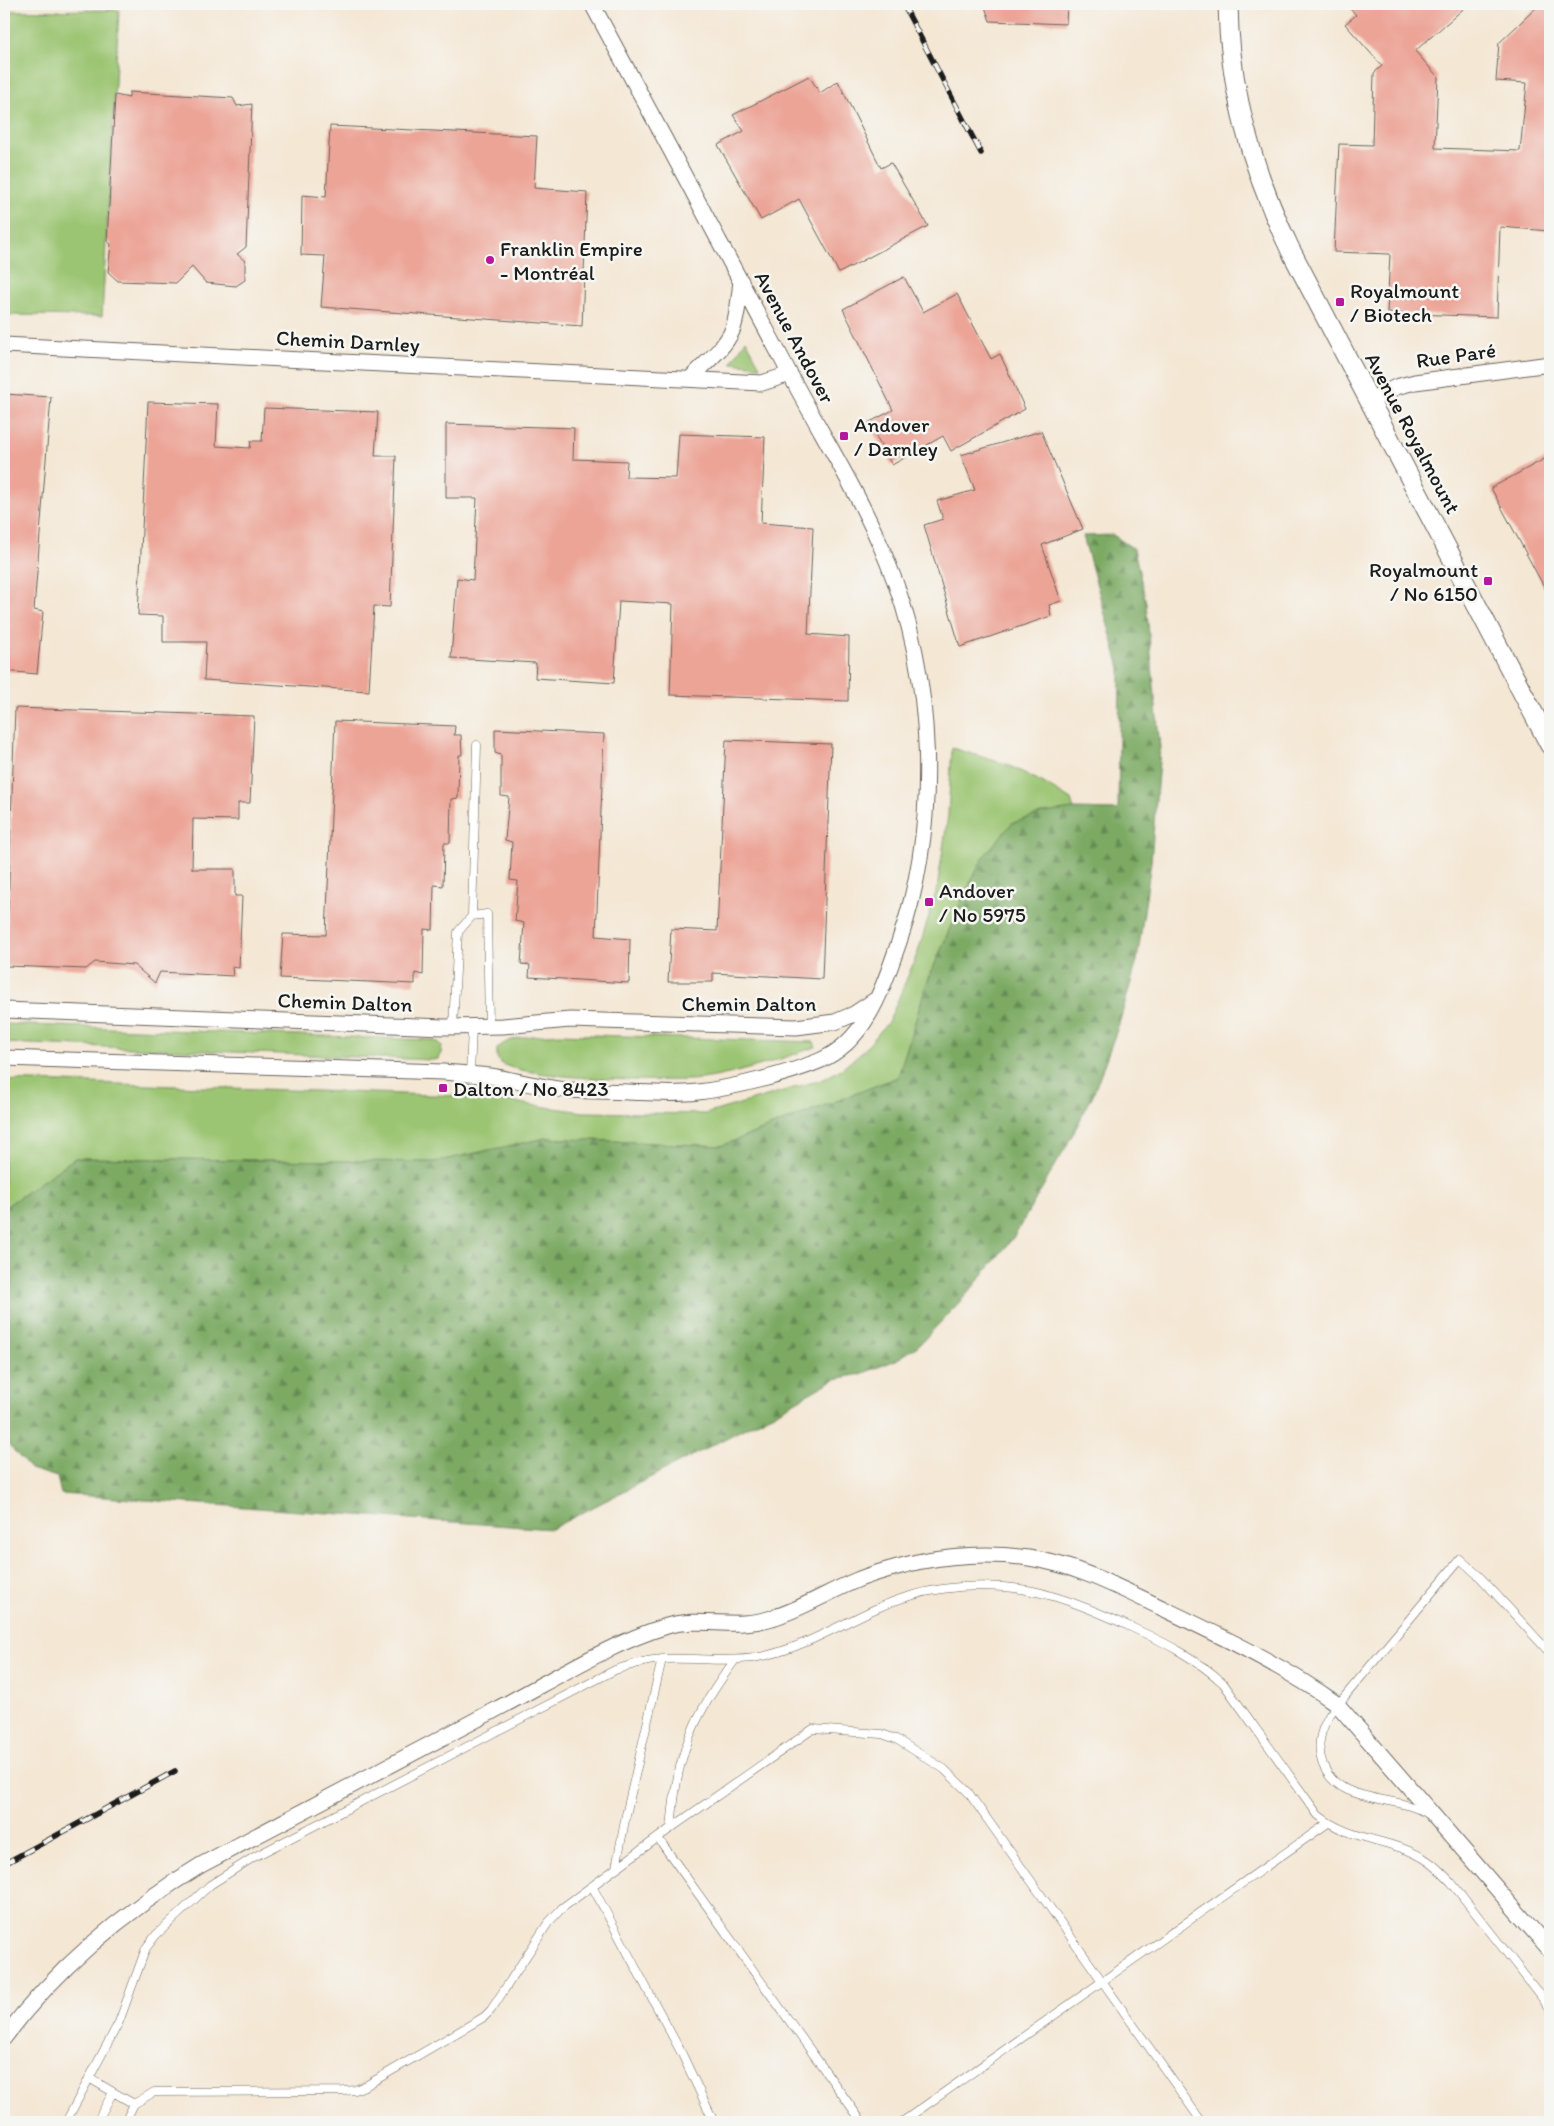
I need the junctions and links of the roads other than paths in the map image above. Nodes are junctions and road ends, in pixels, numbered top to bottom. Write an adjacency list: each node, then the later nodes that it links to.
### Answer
1 (592, 4): 3 (street, Avenue Andover)
2 (1228, 4): 8 (street, Avenue Royalmount)
3 (741, 281): 6 (street, Avenue Andover); 7 (street)
4 (4, 345): 7 (street, Chemin Darnley)
5 (1550, 364): 8 (street, Rue Paré)
6 (790, 374): 7 (street, Chemin Darnley); 12 (street, Avenue Andover)
7 (691, 378)
8 (1370, 400): 9 (street, Avenue Royalmount)
9 (1548, 735)
10 (478, 746): 11 (lane)
11 (472, 916): 14 (lane); 16 (lane)
12 (878, 998): 16 (street, Chemin Dalton); 18 (street)
13 (4, 1010): 14 (street, Chemin Dalton)
14 (453, 1027): 15 (street, Chemin Dalton)
15 (472, 1027): 16 (street, Chemin Dalton); 18 (lane)
16 (489, 1027)
17 (4, 1058): 18 (street)
18 (470, 1074)
19 (1550, 1652): 22 (lane)
20 (662, 1659): 21 (lane); 27 (lane); 33 (lane)
21 (735, 1660): 23 (lane); 24 (lane)
22 (1337, 1704): 25 (street); 25 (lane); 32 (street)
23 (1328, 1823): 30 (lane); 31 (lane)
24 (671, 1828): 26 (lane); 30 (lane)
25 (1453, 1836): 29 (street)
26 (658, 1838): 27 (lane); 40 (lane)
27 (616, 1868): 28 (lane)
28 (592, 1886): 35 (lane); 39 (lane)
29 (1550, 1950)
30 (1103, 1981): 41 (lane); 42 (lane)
31 (1550, 2008)
32 (4, 2038)
33 (89, 2078): 34 (lane); 36 (lane)
34 (113, 2092): 35 (lane); 37 (lane)
35 (134, 2104): 38 (lane)
36 (66, 2122)
37 (97, 2122)
38 (125, 2122)
39 (714, 2122)
40 (862, 2122)
41 (902, 2122)
42 (1202, 2122)

